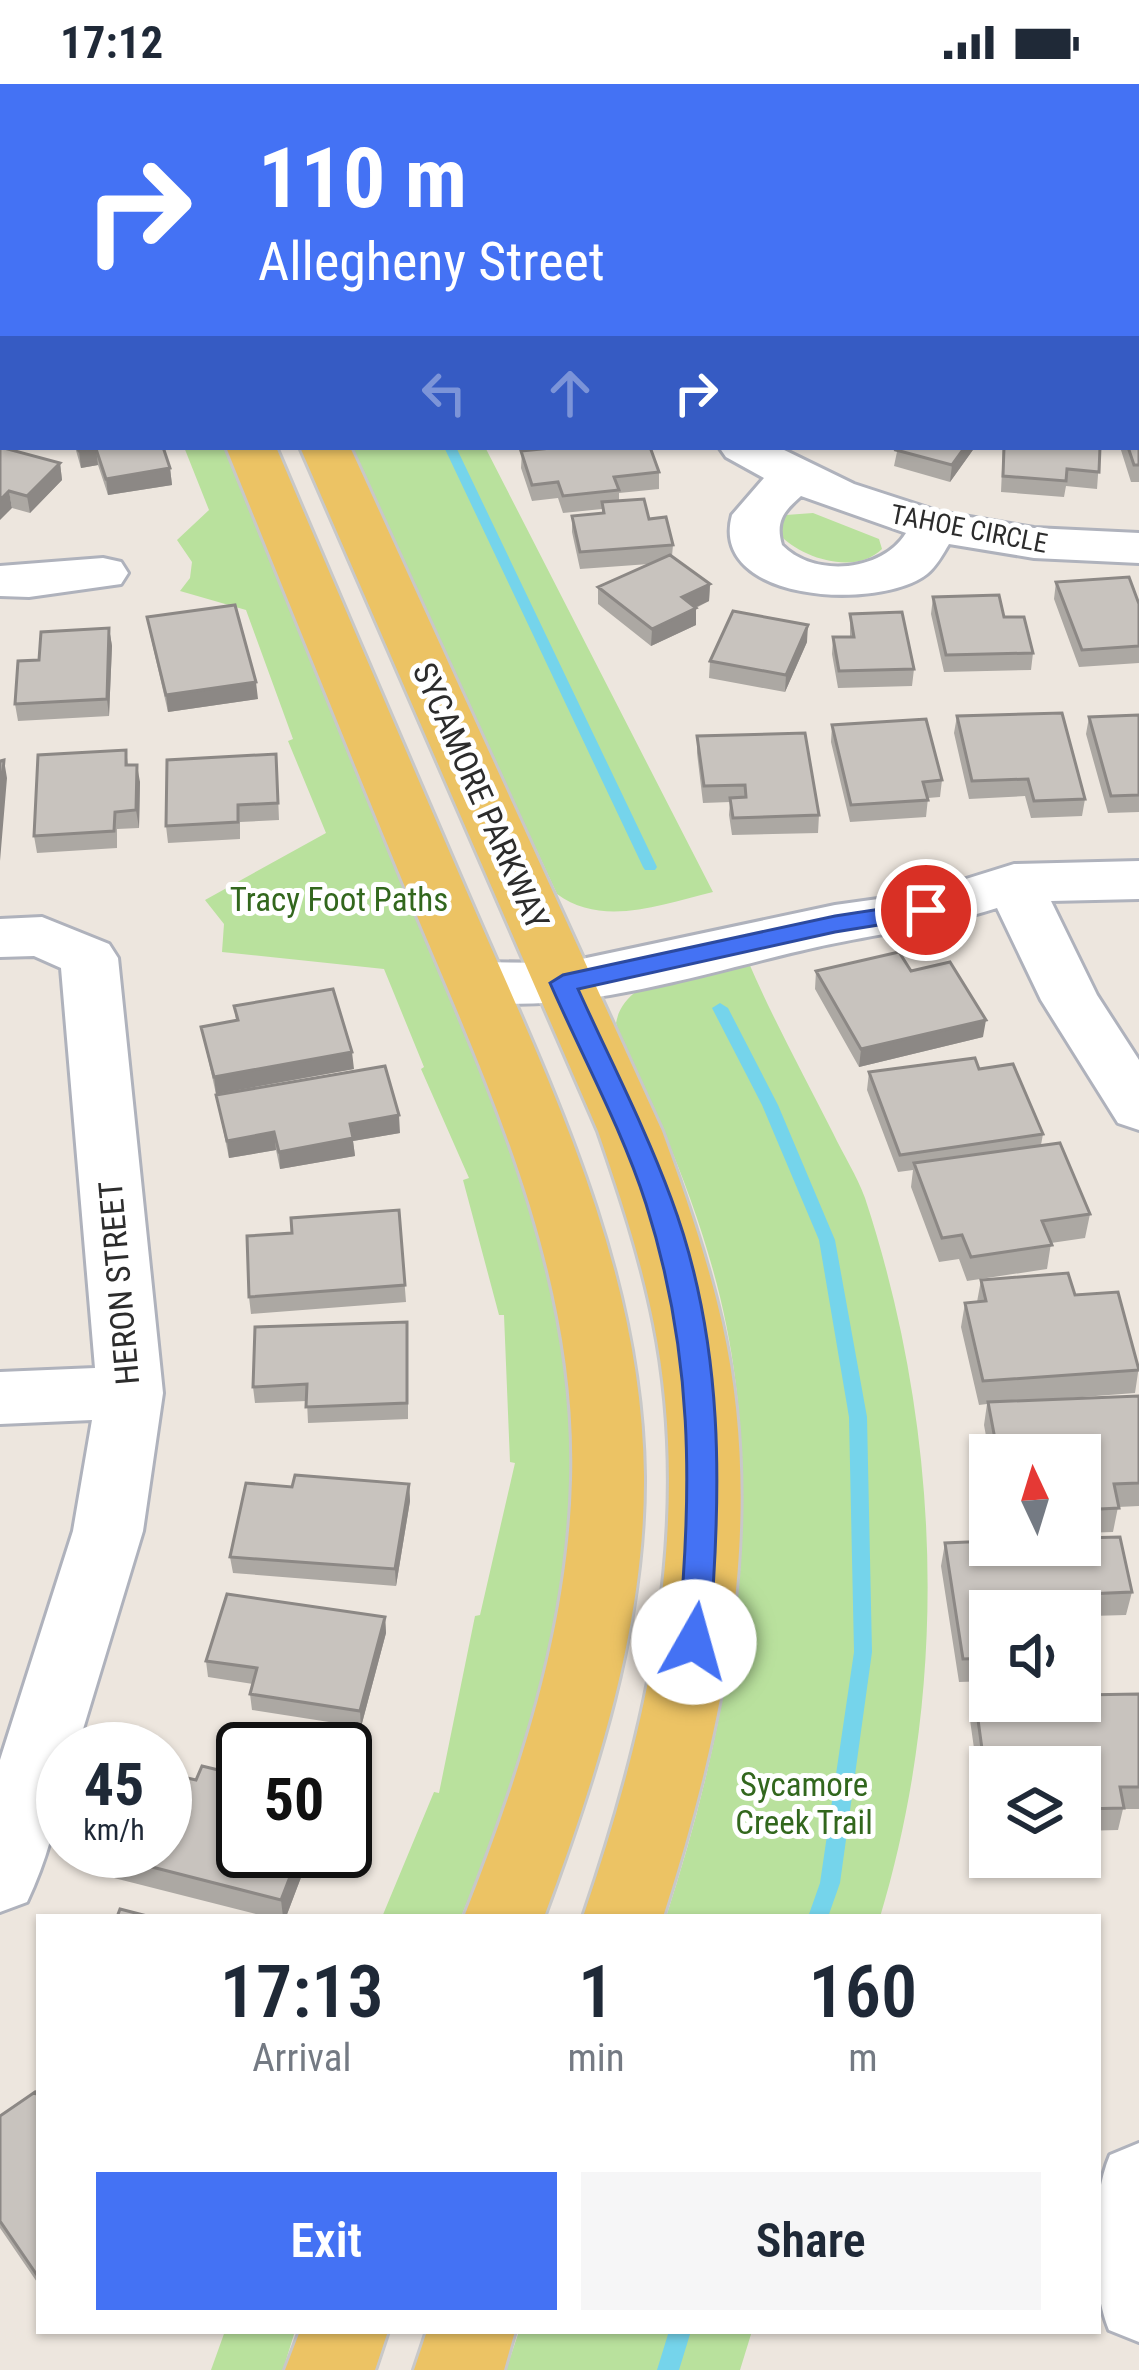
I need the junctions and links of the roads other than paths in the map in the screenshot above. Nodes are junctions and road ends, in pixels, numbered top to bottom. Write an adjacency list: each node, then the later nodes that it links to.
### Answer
1 (252, 450): 13 (main road)
2 (326, 450): 12 (main road, SYCAMORE PARKWAY)
3 (748, 450): 4 (street, TAHOE CIRCLE)
4 (793, 478): 5 (street, TAHOE CIRCLE); 5 (street)
5 (934, 528): 6 (street, TAHOE CIRCLE)
6 (1139, 548)
7 (103, 573): 8 (street)
8 (0, 581)
9 (1139, 880): 10 (street)
10 (1015, 883): 12 (street); 14 (street)
11 (0, 938): 15 (street, HERON STREET)
12 (555, 964): 13 (street); 19 (main road, SYCAMORE PARKWAY)
13 (475, 982): 18 (main road)
14 (1139, 1108)
15 (130, 1393): 16 (street); 17 (street, HERON STREET)
16 (0, 1397)
17 (0, 1878)
18 (506, 1914)
19 (624, 1914)
20 (1137, 2185): 21 (street)
21 (1139, 2300)
22 (343, 2334): 24 (main road)
23 (470, 2334): 25 (main road)
24 (330, 2370)
25 (459, 2370)

